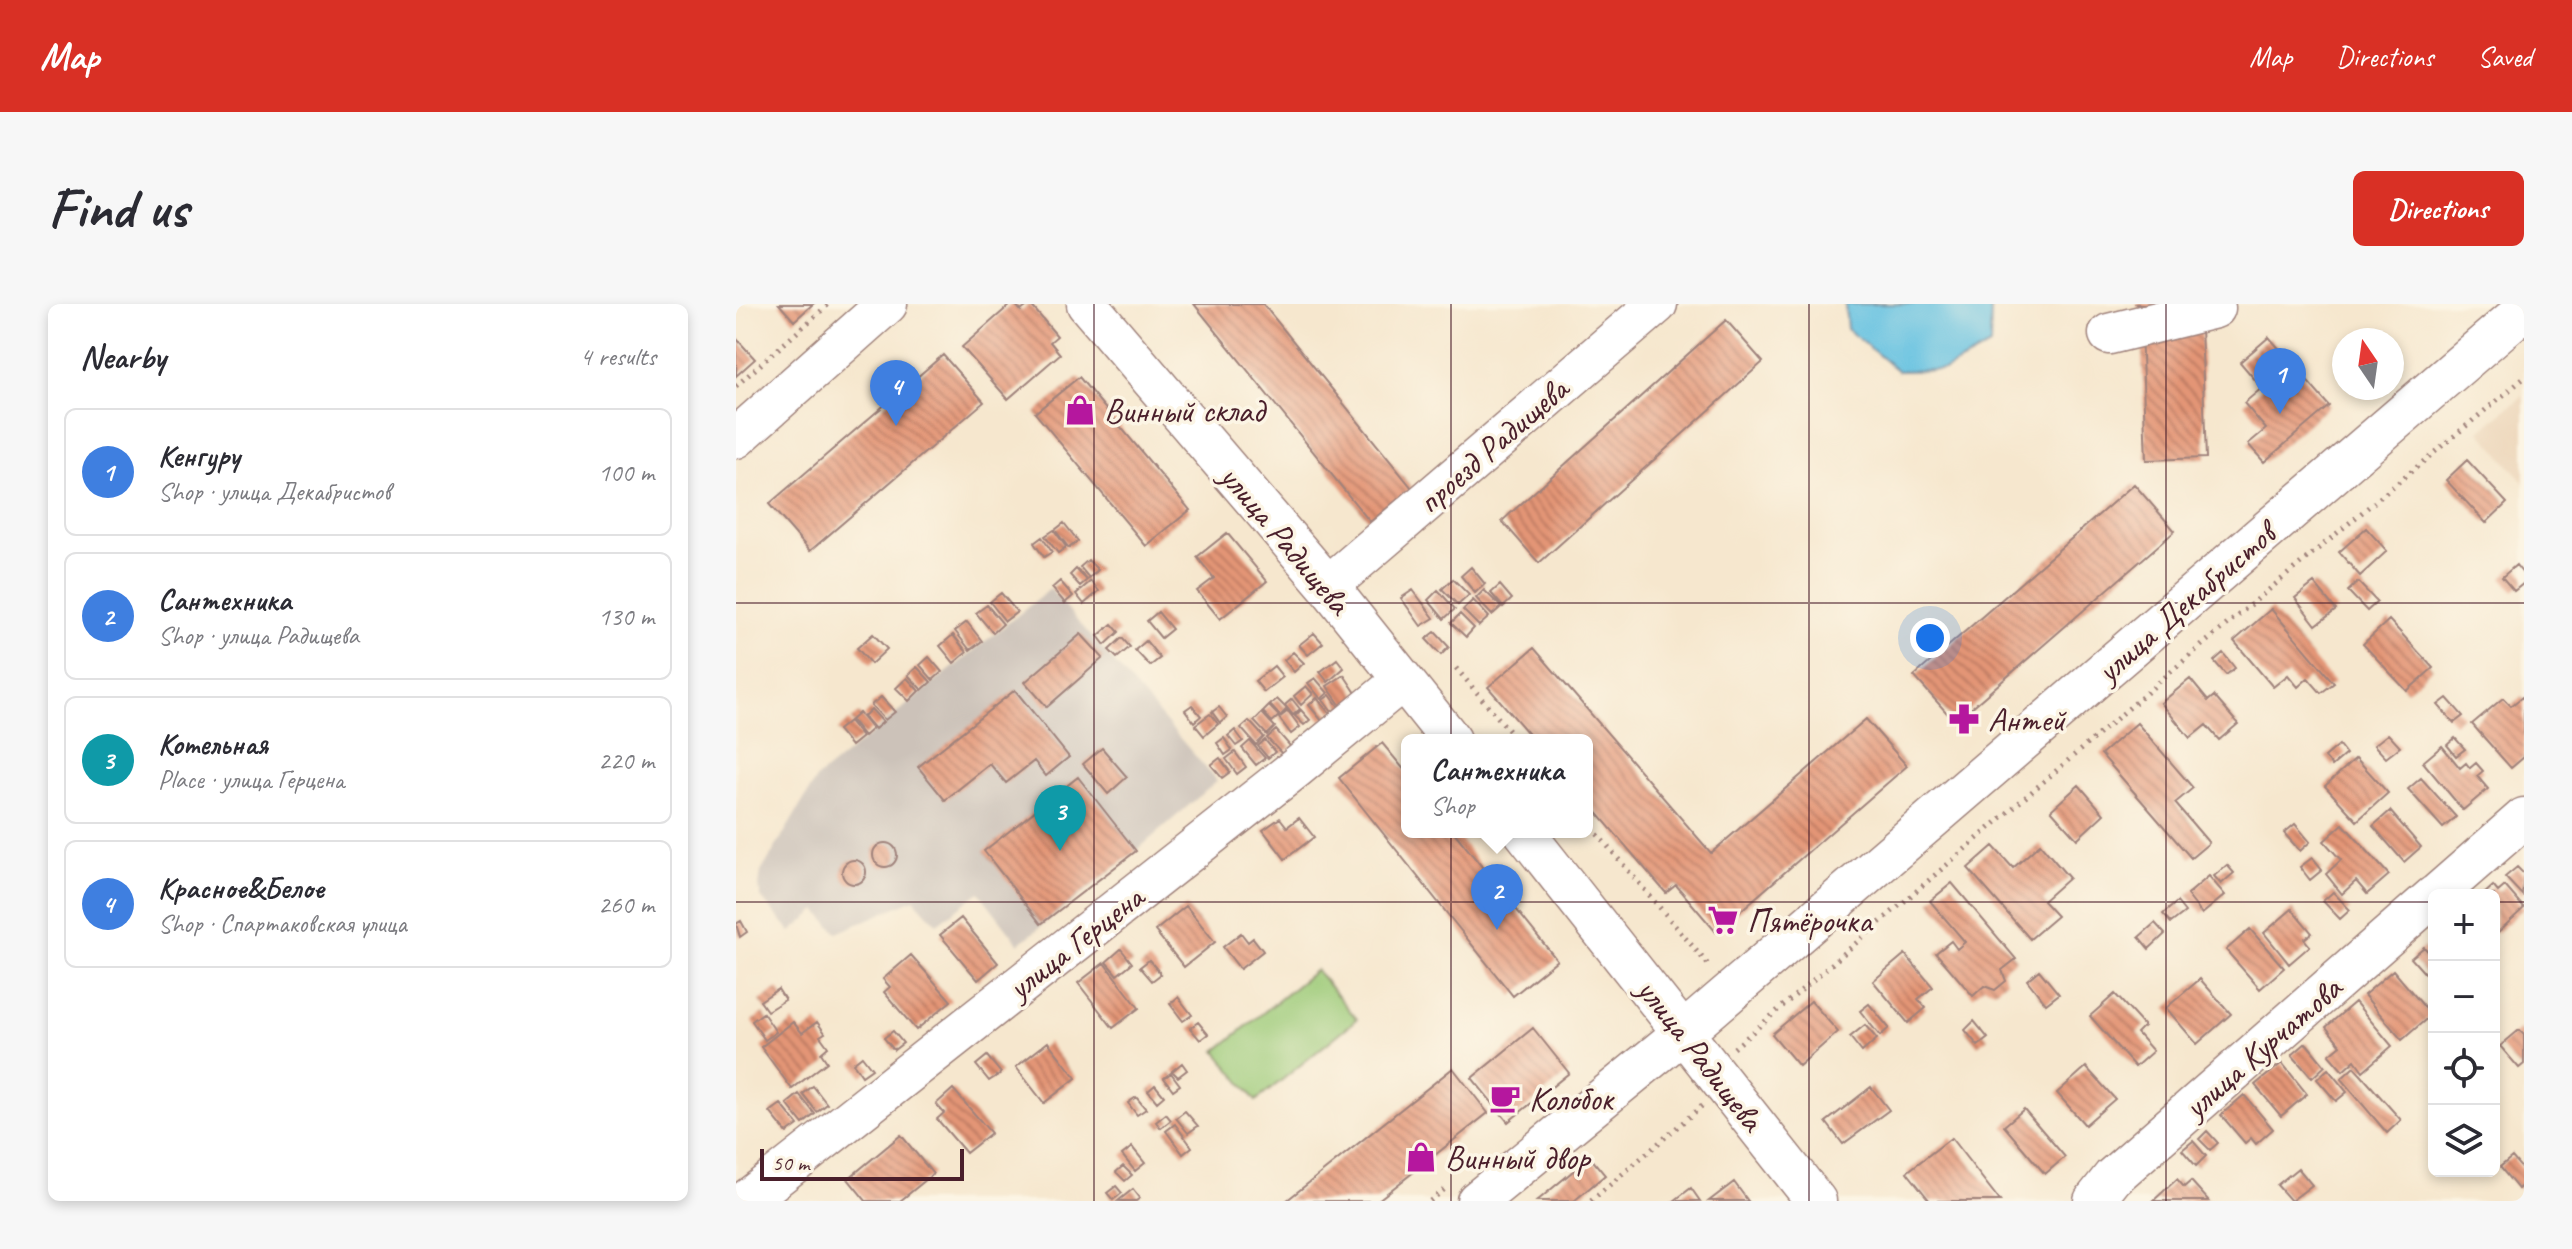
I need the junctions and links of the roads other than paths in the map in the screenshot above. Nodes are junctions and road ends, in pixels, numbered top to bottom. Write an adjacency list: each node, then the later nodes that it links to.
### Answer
1 (887, 304): 7 (street)
2 (1087, 304): 8 (street, улица Радищева)
3 (1657, 304): 8 (street, проезд Радищева)
4 (2214, 304): 6 (street)
5 (2524, 310): 15 (street, улица Декабристов)
6 (2109, 334)
7 (736, 438)
8 (1328, 586): 9 (street, улица Радищева)
9 (1403, 680): 10 (street, улица Радищева); 16 (street, улица Герцена)
10 (1446, 734)
11 (2524, 818): 13 (street, улица Курчатова)
12 (1529, 838): 15 (street, улица Радищева)
13 (2443, 889)
14 (2428, 902): 19 (street, улица Курчатова)
15 (1684, 1032): 17 (street, улица Декабристов); 18 (street, улица Радищева)
16 (746, 1201)
17 (1477, 1201)
18 (1816, 1201)
19 (2094, 1201)

